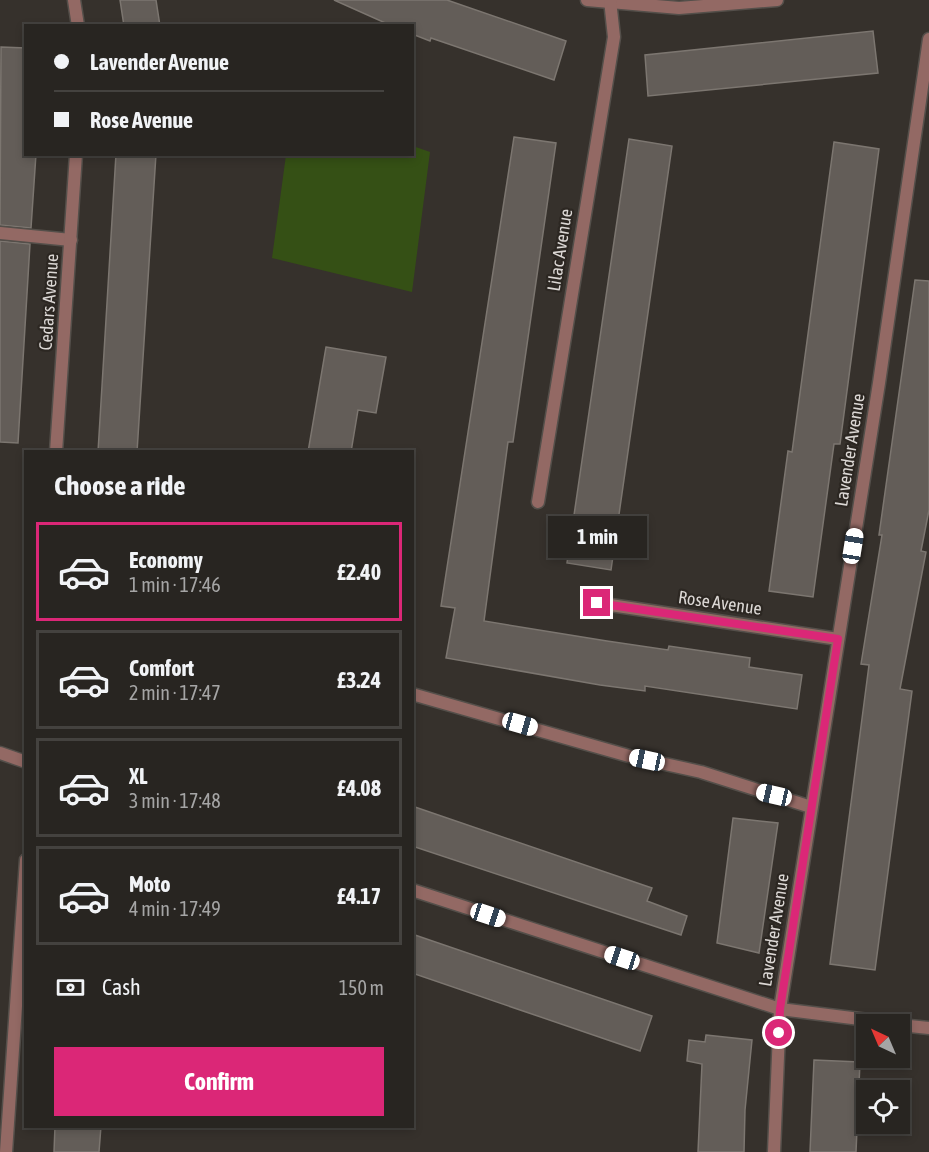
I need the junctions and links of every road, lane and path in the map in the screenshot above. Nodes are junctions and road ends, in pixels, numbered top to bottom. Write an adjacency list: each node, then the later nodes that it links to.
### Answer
1 (74, 0): 5 (street)
2 (587, 0): 4 (street)
3 (777, 0): 4 (street)
4 (610, 2): 11 (street, Lilac Avenue)
5 (78, 24)
6 (929, 39): 13 (street, Lavender Avenue)
7 (76, 156): 9 (street, Cedars Avenue)
8 (0, 233): 9 (street)
9 (71, 240): 10 (street, Cedars Avenue)
10 (56, 450)
11 (537, 502)
12 (597, 603): 13 (street, Rose Avenue)
13 (838, 639): 17 (street, Lavender Avenue)
14 (414, 695): 17 (street)
15 (0, 753): 16 (street)
16 (24, 761)
17 (811, 807): 20 (street, Lavender Avenue)
18 (24, 889): 24 (street)
19 (414, 891): 20 (street)
20 (780, 1009): 21 (street); 25 (street, Lavender Avenue)
21 (856, 1018)
22 (910, 1025): 23 (street)
23 (929, 1028)
24 (6, 1152)
25 (774, 1152)

